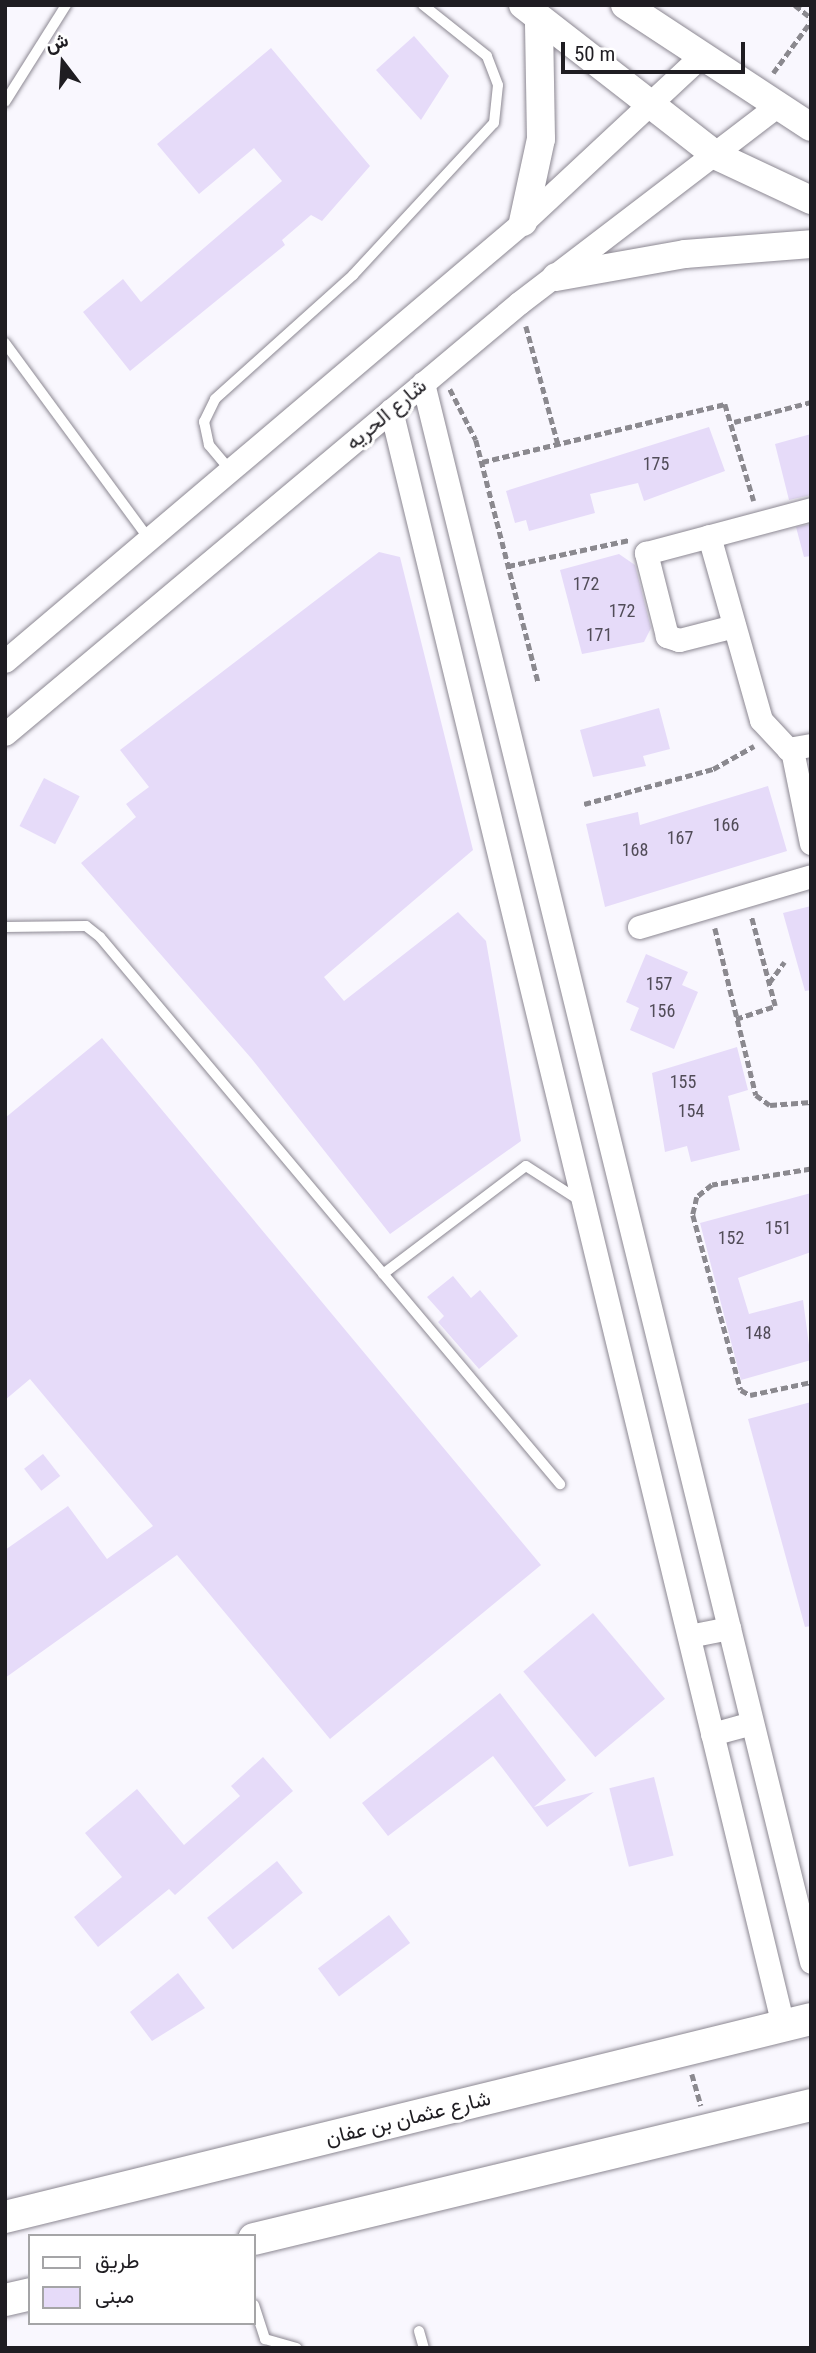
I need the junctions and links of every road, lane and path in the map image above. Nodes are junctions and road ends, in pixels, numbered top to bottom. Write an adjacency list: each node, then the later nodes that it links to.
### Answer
1 (66, 5): 9 (lane)
2 (423, 5): 25 (lane)
3 (625, 5): 7 (street)
4 (795, 5): 6 (path)
5 (531, 13): 10 (street); 14 (street)
6 (811, 19): 8 (path)
7 (698, 59): 8 (street); 10 (street)
8 (767, 100): 11 (street); 12 (street, شارع الحريه)
9 (5, 102)
10 (645, 106): 12 (street); 14 (street)
11 (811, 127)
12 (718, 156): 13 (street); 16 (street, شارع الحريه)
13 (811, 200)
14 (523, 222): 25 (street)
15 (811, 244): 16 (street)
16 (556, 277): 17 (street, شارع الحريه)
17 (519, 303): 19 (street, شارع الحريه); 23 (path)
18 (5, 343): 29 (lane)
19 (430, 377): 21 (street, شارع الحريه); 24 (path); 35 (street)
20 (811, 402): 22 (path)
21 (391, 410): 37 (street, شارع الحريه); 38 (street)
22 (734, 422): 23 (path); 27 (path)
23 (558, 444): 24 (path)
24 (482, 462): 31 (path)
25 (230, 470): 29 (street)
26 (811, 509): 27 (street)
27 (760, 522): 28 (street)
28 (709, 536): 30 (street); 32 (street)
29 (149, 539): 33 (street)
30 (648, 551): 31 (path); 32 (street)
31 (508, 566): 34 (path)
32 (734, 626): 36 (street)
33 (5, 661)
34 (538, 681)
35 (509, 731): 38 (street); 41 (street)
36 (768, 732): 39 (street); 40 (path)
37 (5, 734)
38 (471, 741): 42 (street)
39 (801, 747): 43 (street)
40 (584, 804)
41 (531, 823): 42 (street); 58 (street)
42 (493, 833): 54 (street)
43 (811, 843)
44 (811, 876): 45 (street)
45 (746, 897): 46 (street); 50 (path)
46 (710, 907): 48 (street); 51 (path)
47 (5, 927): 55 (lane)
48 (639, 927)
49 (783, 962): 50 (path)
50 (769, 984): 51 (path)
51 (736, 1019): 52 (path)
52 (811, 1102)
53 (811, 1169): 56 (path)
54 (583, 1202): 55 (lane); 59 (street)
55 (383, 1275): 57 (lane)
56 (811, 1382)
57 (560, 1484)
58 (729, 1628): 59 (street); 60 (street)
59 (689, 1636): 61 (street)
60 (752, 1723): 61 (street); 62 (street)
61 (712, 1734): 63 (street)
62 (811, 1962)
63 (797, 2022): 64 (main road, شارع عثمان بن عفان)
64 (686, 2050): 66 (path); 67 (main road, شارع عثمان بن عفان)
65 (811, 2105): 66 (main road)
66 (708, 2130): 68 (main road)
67 (5, 2217)
68 (256, 2239)
69 (28, 2294): 70 (main road)
70 (5, 2300)
71 (256, 2315): 73 (lane)
72 (419, 2331): 75 (lane)
73 (262, 2344): 74 (lane)
74 (298, 2348)
75 (424, 2348)

